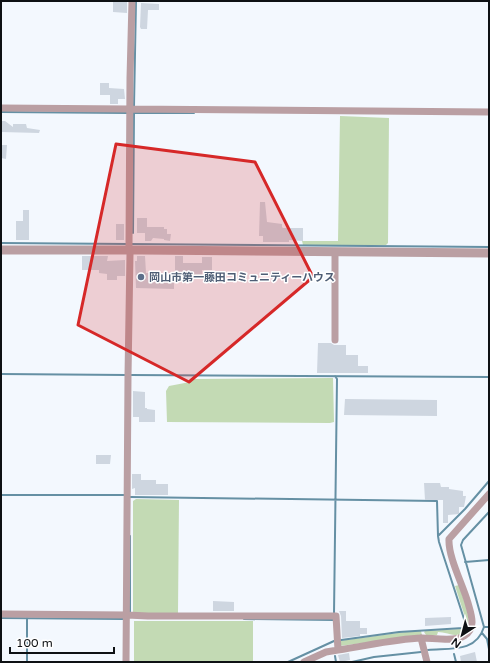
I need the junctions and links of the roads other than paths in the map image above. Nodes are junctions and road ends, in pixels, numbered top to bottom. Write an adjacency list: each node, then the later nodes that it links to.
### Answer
1 (132, 1): 3 (street)
2 (1, 108): 3 (street)
3 (130, 111): 4 (street); 5 (street)
4 (489, 112)
5 (129, 246): 6 (street); 7 (street); 12 (street)
6 (1, 250)
7 (335, 252): 8 (street); 9 (street)
8 (489, 253)
9 (335, 340)
10 (489, 494): 13 (street)
11 (1, 614): 12 (street)
12 (128, 617): 14 (street); 15 (street)
13 (420, 638): 14 (street); 17 (street)
14 (338, 650): 16 (street)
15 (126, 662)
16 (304, 662)
17 (427, 662)

